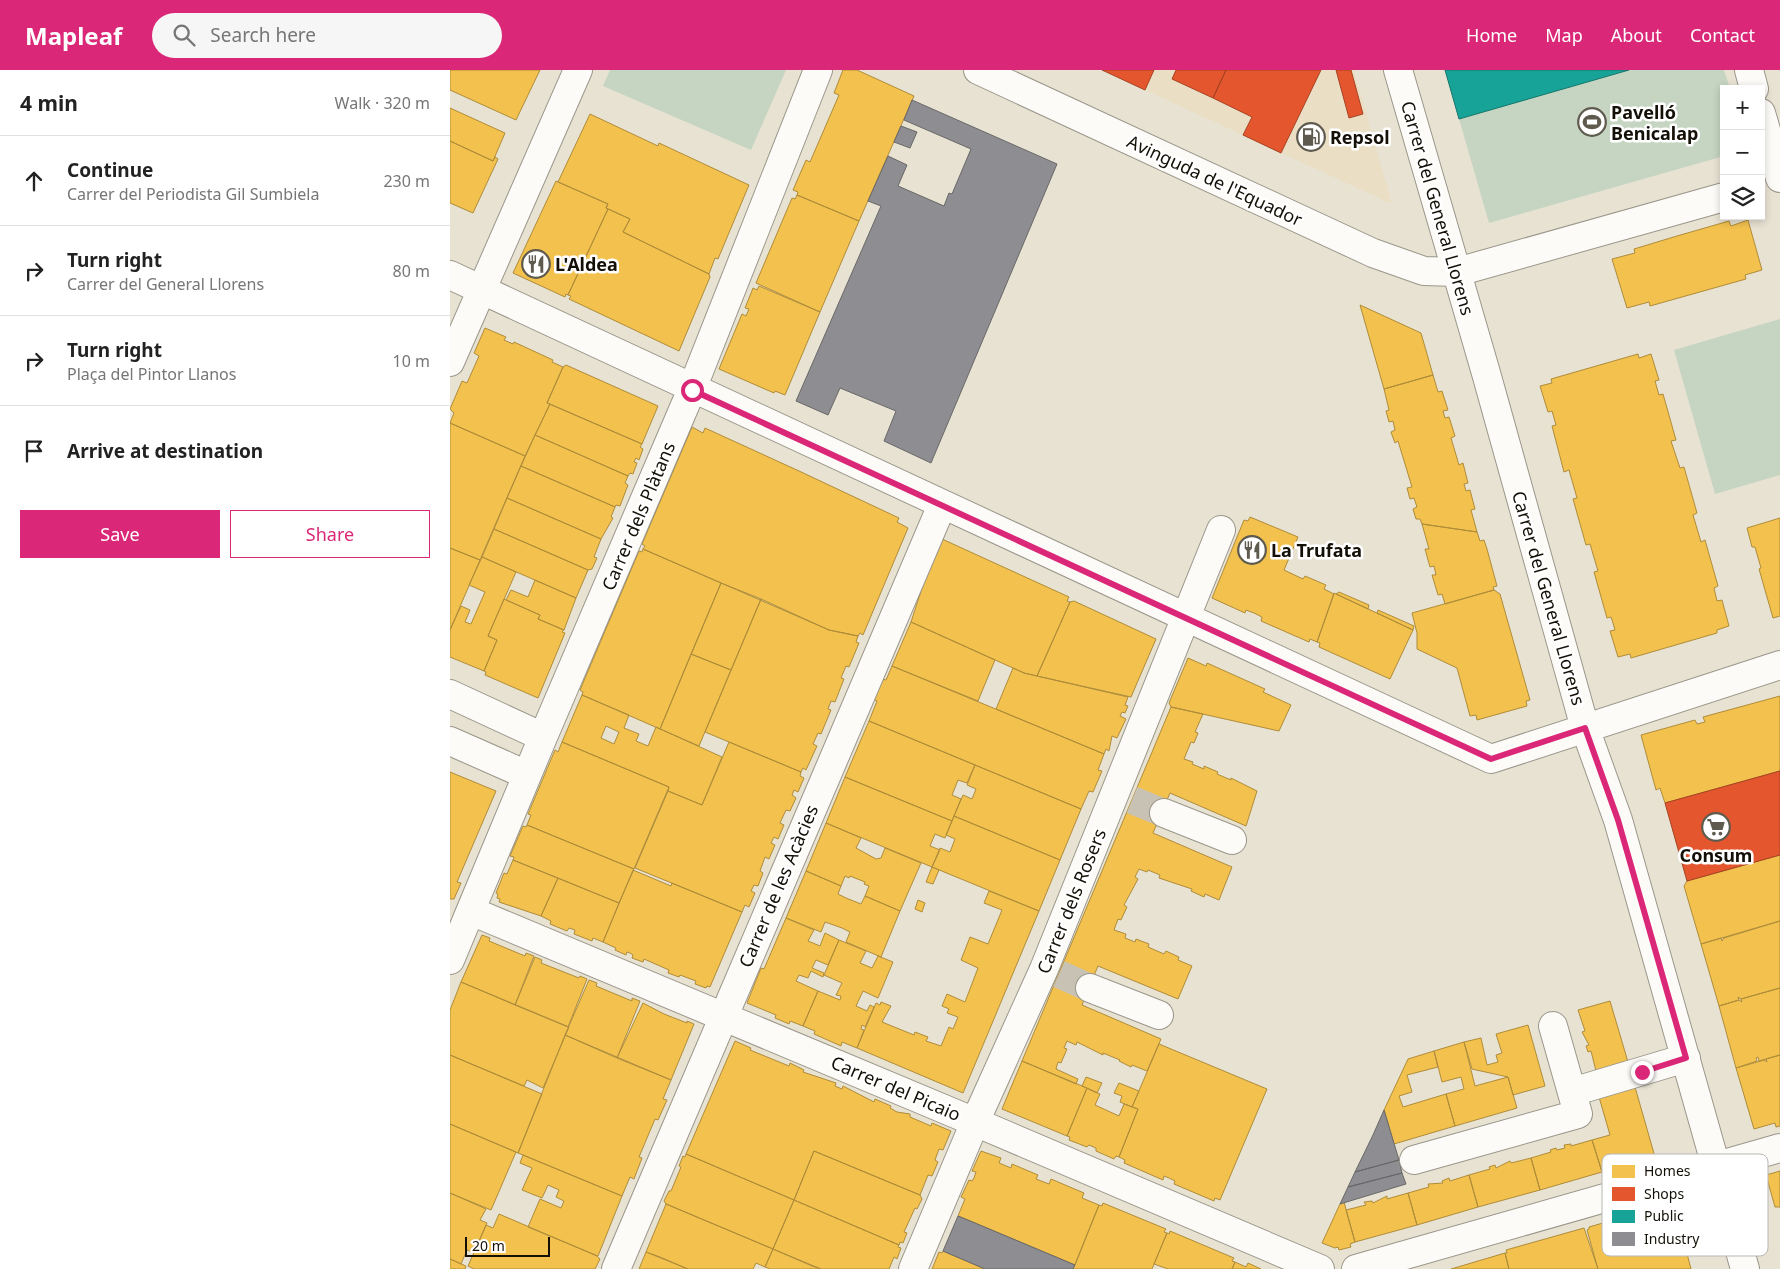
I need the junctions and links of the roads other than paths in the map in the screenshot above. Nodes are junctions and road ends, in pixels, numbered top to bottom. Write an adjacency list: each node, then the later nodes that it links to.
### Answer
1 (578, 70): 14 (street)
2 (818, 70): 16 (street, Carrer dels Plàtans)
3 (978, 70): 12 (street, Avinguda de l'Equador)
4 (1398, 70): 12 (street, Carrer del General Llorens)
5 (1749, 70): 6 (street)
6 (1753, 85)
7 (1765, 127): 8 (street)
8 (1780, 178)
9 (1780, 181): 10 (street)
10 (1765, 186)
11 (1720, 198): 12 (street, Avinguda de l'Equador)
12 (1457, 272): 22 (street, Carrer del General Llorens)
13 (450, 275): 14 (street)
14 (482, 290): 15 (street); 16 (street)
15 (450, 362)
16 (692, 390): 17 (street); 23 (street, Carrer dels Plàtans)
17 (942, 505): 19 (street); 31 (street, Carrer de les Acàcies)
18 (1221, 530): 19 (street, Carrer dels Rosers)
19 (1188, 617): 22 (street); 36 (street, Carrer dels Rosers)
20 (1780, 665): 22 (street)
21 (450, 694): 23 (street)
22 (1585, 728): 34 (street, Carrer del General Llorens)
23 (543, 737): 25 (street, Carrer dels Plàtans)
24 (450, 741): 25 (street)
25 (527, 775): 28 (street, Carrer dels Plàtans)
26 (1164, 813): 27 (street)
27 (1232, 840)
28 (470, 912): 29 (street, Carrer dels Plàtans); 31 (street, Carrer del Picaio)
29 (450, 960)
30 (1090, 988): 32 (street)
31 (722, 1015): 36 (street, Carrer del Picaio); 44 (street, Carrer de les Acàcies)
32 (1158, 1015)
33 (1554, 1026): 35 (street)
34 (1686, 1058): 35 (street); 38 (street, Carrer del General Llorens)
35 (1572, 1092): 40 (street)
36 (975, 1122): 45 (street, Carrer dels Rosers); 46 (street, Carrer del Picaio)
37 (1780, 1148): 39 (street)
38 (1713, 1154)
39 (1759, 1154)
40 (1414, 1160)
41 (1602, 1199): 43 (street)
42 (1741, 1256): 47 (street, Carrer del General Llorens)
43 (1360, 1268)
44 (616, 1269)
45 (913, 1269)
46 (1320, 1269)
47 (1745, 1269)

